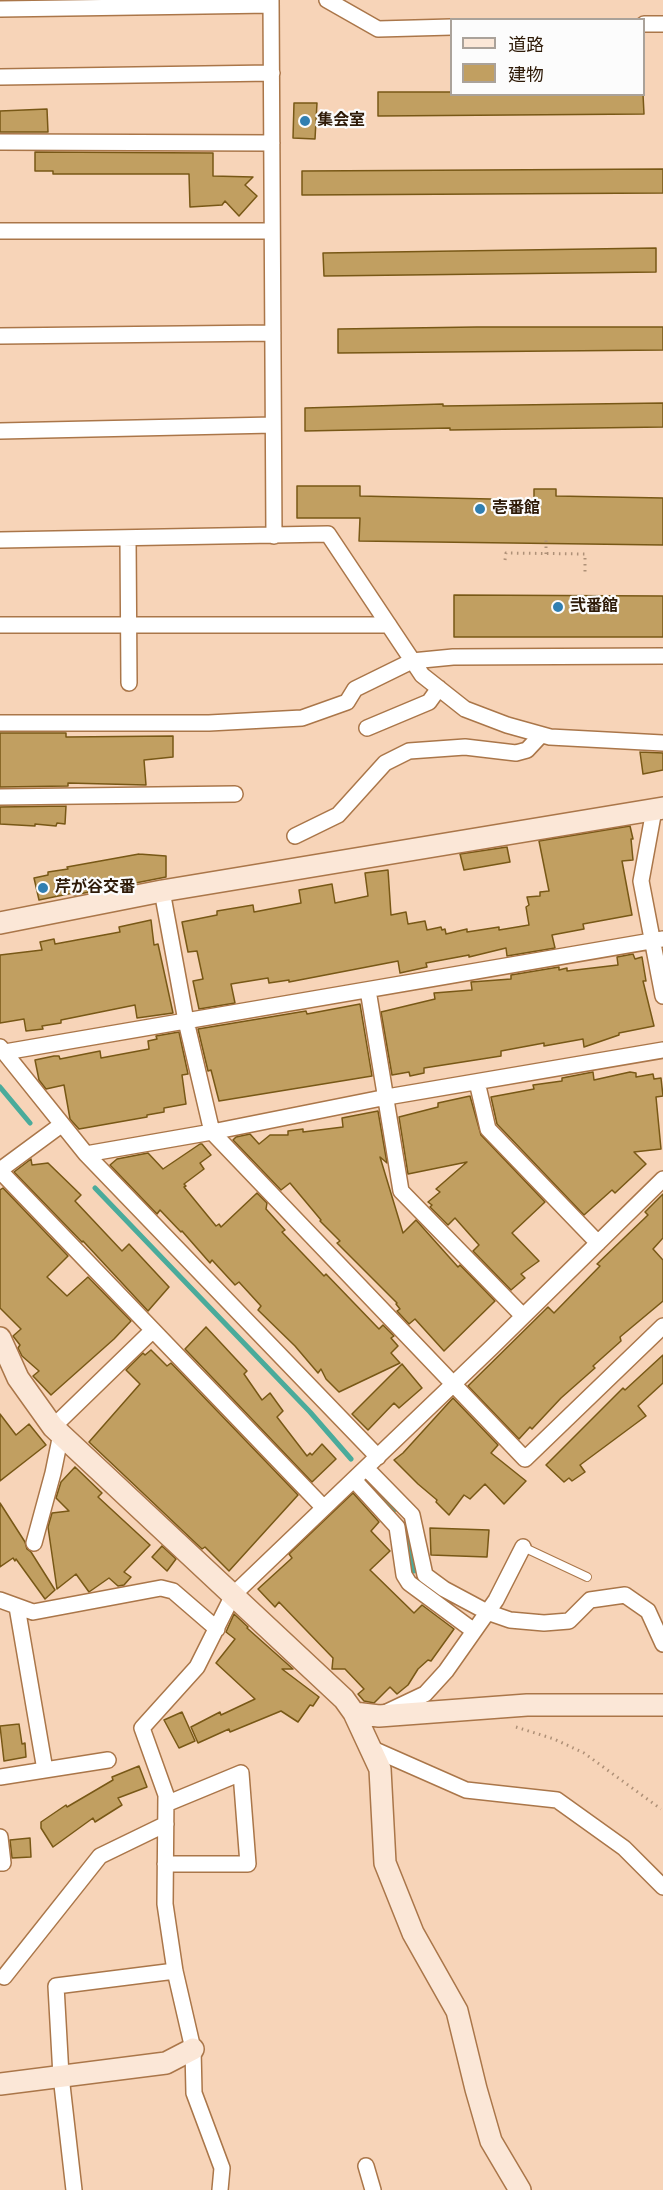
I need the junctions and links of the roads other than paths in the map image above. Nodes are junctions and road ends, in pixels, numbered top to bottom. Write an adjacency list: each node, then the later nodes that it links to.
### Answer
1 (327, 0): 6 (street)
2 (272, 2): 3 (street); 7 (street)
3 (0, 9)
4 (645, 24): 5 (street)
5 (663, 24)
6 (450, 27)
7 (272, 73): 8 (street); 10 (street)
8 (0, 77)
9 (0, 142): 10 (street)
10 (272, 143): 12 (street)
11 (0, 231): 12 (street)
12 (272, 231): 13 (street)
13 (273, 333): 14 (street); 15 (street)
14 (0, 336)
15 (273, 425): 16 (street); 17 (street)
16 (0, 431)
17 (274, 536): 18 (street); 22 (street)
18 (128, 538): 19 (street); 21 (street)
19 (0, 540)
20 (0, 625): 21 (street)
21 (129, 625): 22 (street); 25 (street)
22 (389, 625): 24 (street)
23 (663, 656): 24 (street)
24 (412, 661): 26 (street); 27 (street)
25 (129, 683)
26 (439, 688): 28 (street); 29 (street)
27 (0, 723)
28 (367, 728)
29 (541, 735): 30 (street); 34 (street)
30 (663, 743)
31 (234, 794): 32 (street)
32 (0, 797)
33 (659, 809): 35 (street); 37 (street)
34 (295, 836)
35 (162, 891): 36 (street); 40 (street)
36 (0, 923)
37 (658, 940): 38 (street); 39 (street)
38 (368, 990): 40 (street); 44 (street)
39 (663, 996)
40 (186, 1021): 41 (street); 46 (street)
41 (2, 1050): 45 (street)
42 (663, 1050): 43 (street)
43 (477, 1082): 44 (street); 50 (street)
44 (387, 1097): 46 (street); 51 (street)
45 (61, 1125): 47 (street); 48 (street)
46 (212, 1132): 47 (street); 55 (street)
47 (86, 1154): 57 (street)
48 (0, 1171): 53 (street)
49 (663, 1179): 50 (street)
50 (598, 1243): 51 (street)
51 (523, 1316): 55 (street)
52 (663, 1326): 55 (street)
53 (153, 1330): 56 (street); 60 (street)
54 (0, 1338): 56 (street)
55 (453, 1384): 57 (street)
56 (57, 1431): 63 (street); 68 (street)
57 (378, 1456): 58 (street)
58 (366, 1468): 59 (street); 61 (street)
59 (354, 1480): 60 (street); 62 (street)
60 (324, 1508): 68 (street)
61 (412, 1515): 62 (street); 65 (street)
62 (397, 1527): 67 (street)
63 (34, 1543)
64 (523, 1547): 66 (lane); 71 (street)
65 (424, 1575): 67 (street); 71 (street)
66 (587, 1577)
67 (409, 1583): 73 (street)
68 (233, 1595): 72 (street); 76 (street)
69 (0, 1600): 70 (street)
70 (17, 1606): 72 (street); 80 (street)
71 (487, 1612): 73 (street); 74 (street)
72 (217, 1629): 82 (street)
73 (474, 1631): 77 (street)
74 (663, 1644)
75 (663, 1705): 77 (street)
76 (354, 1713): 77 (street); 78 (street)
77 (379, 1716)
78 (372, 1749): 87 (street); 97 (street)
79 (108, 1760): 80 (street)
80 (45, 1770): 81 (street)
81 (0, 1777)
82 (166, 1804): 83 (street); 86 (street)
83 (166, 1824): 86 (street); 89 (street)
84 (0, 1837): 85 (street)
85 (0, 1863)
86 (165, 1864): 88 (street)
87 (663, 1887)
88 (175, 1971): 90 (street); 91 (street)
89 (4, 1977)
90 (193, 2049): 91 (street); 95 (street)
91 (62, 2076): 92 (street); 94 (street)
92 (0, 2084)
93 (366, 2166): 96 (street)
94 (74, 2190)
95 (220, 2190)
96 (373, 2190)
97 (520, 2190)

